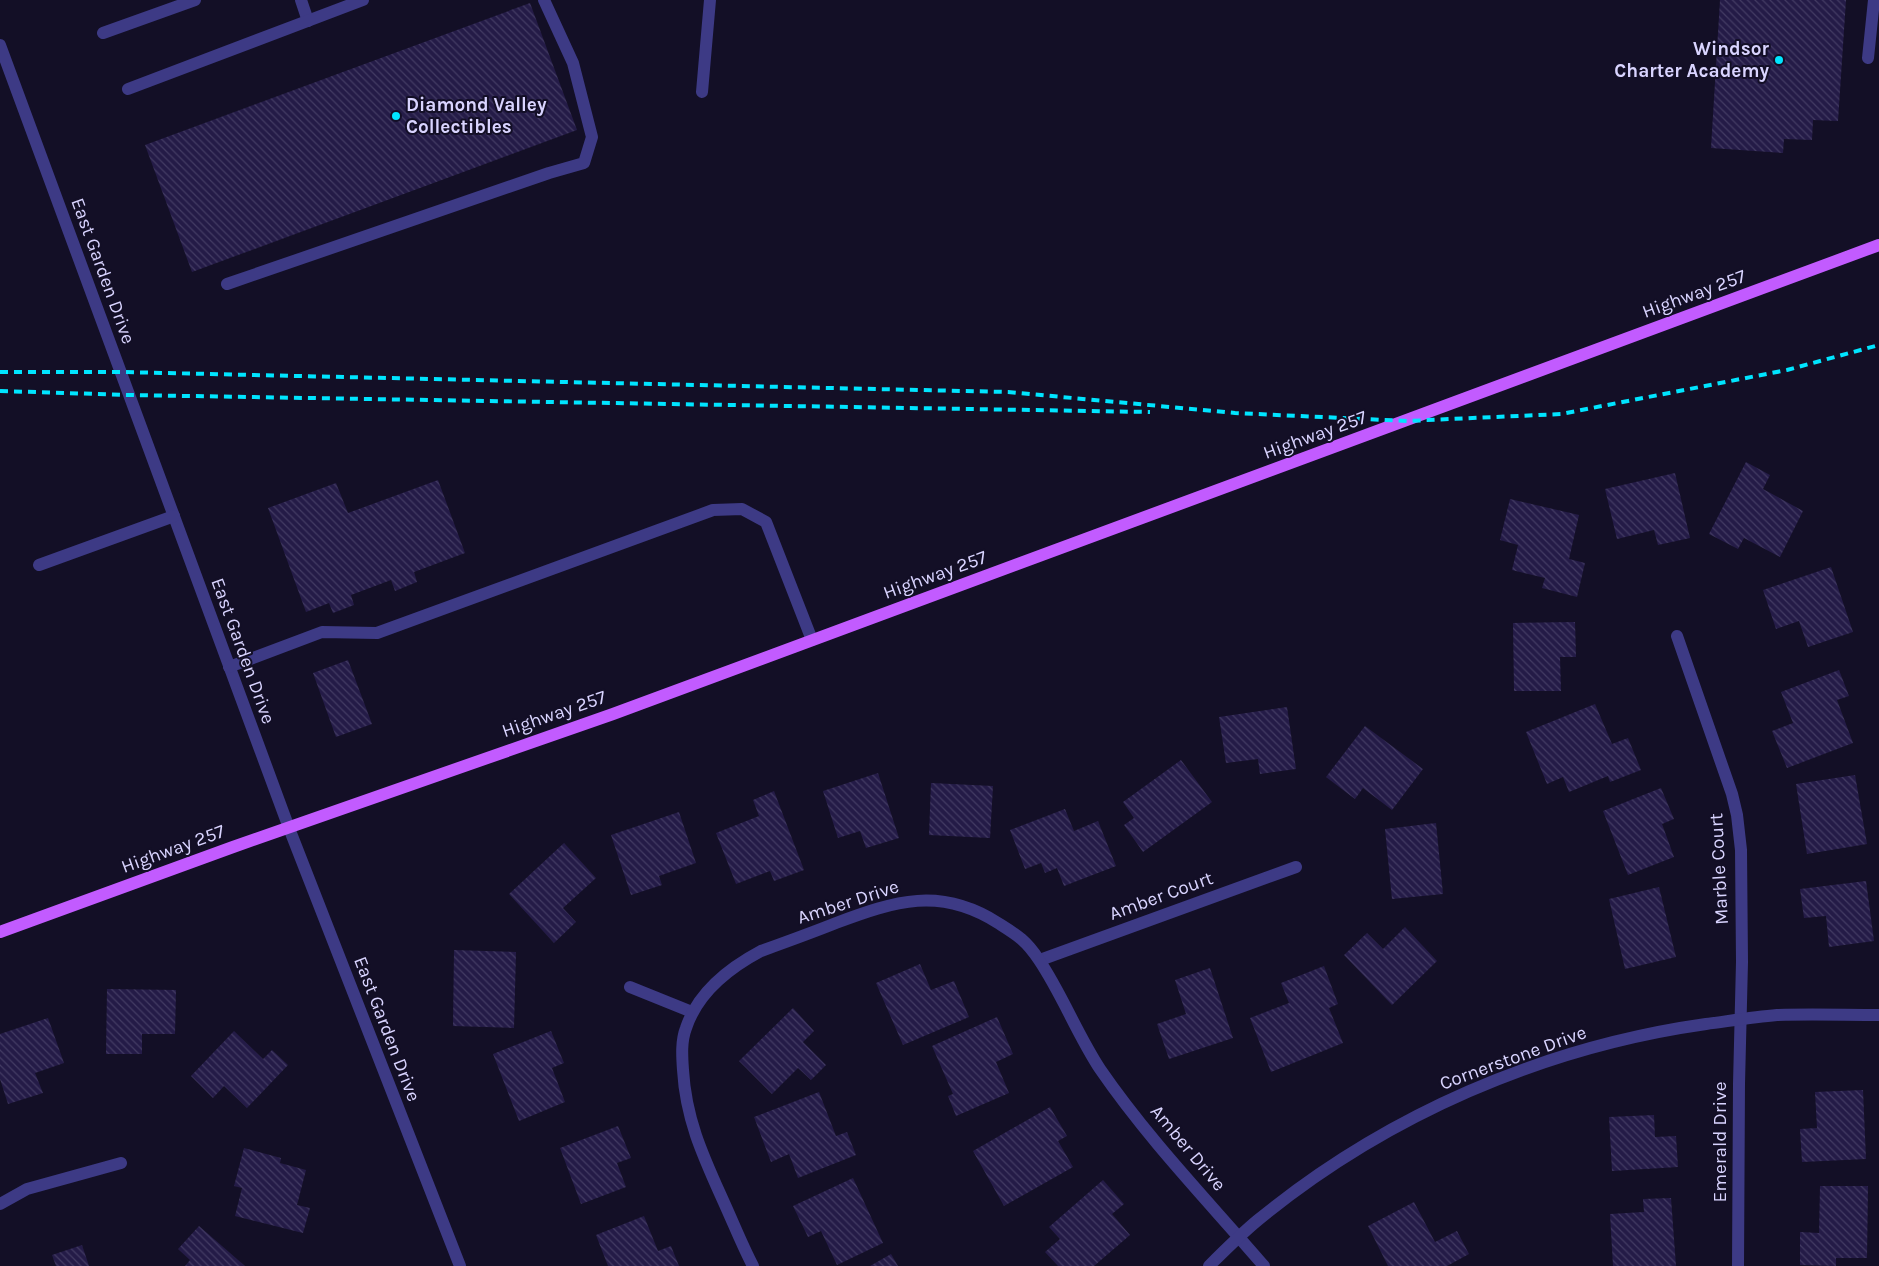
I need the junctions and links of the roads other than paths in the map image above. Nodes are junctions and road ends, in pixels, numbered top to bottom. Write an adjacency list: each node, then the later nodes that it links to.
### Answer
1 (195, 0): 8 (street)
2 (300, 0): 7 (street)
3 (363, 0): 7 (street)
4 (544, 0): 14 (street)
5 (710, 0): 12 (street)
6 (1874, 0): 10 (street)
7 (308, 21): 11 (street)
8 (103, 33)
9 (0, 45): 15 (street, East Garden Drive)
10 (1868, 58)
11 (128, 89)
12 (702, 92)
13 (1879, 245): 18 (main road, Highway 257)
14 (227, 284)
15 (174, 516): 16 (street); 19 (street, East Garden Drive)
16 (39, 565)
17 (1677, 636): 27 (street, Marble Court)
18 (812, 640): 19 (street); 20 (main road, Highway 257)
19 (229, 667): 20 (street, East Garden Drive)
20 (289, 828): 22 (main road, Highway 257); 31 (street, East Garden Drive)
21 (1296, 867): 23 (street, Amber Court)
22 (0, 932)
23 (1040, 960): 25 (street, Amber Drive); 30 (street, Amber Drive)
24 (630, 987): 25 (street)
25 (692, 1012): 32 (street, Amber Drive)
26 (1879, 1015): 27 (street, Cornerstone Drive)
27 (1741, 1019): 30 (street, Cornerstone Drive); 35 (street, Emerald Drive)
28 (121, 1163): 29 (street)
29 (0, 1204)
30 (1239, 1237): 33 (street, Cornerstone Drive); 34 (street, Amber Drive)
31 (460, 1266)
32 (753, 1266)
33 (1208, 1266)
34 (1264, 1266)
35 (1738, 1266)

